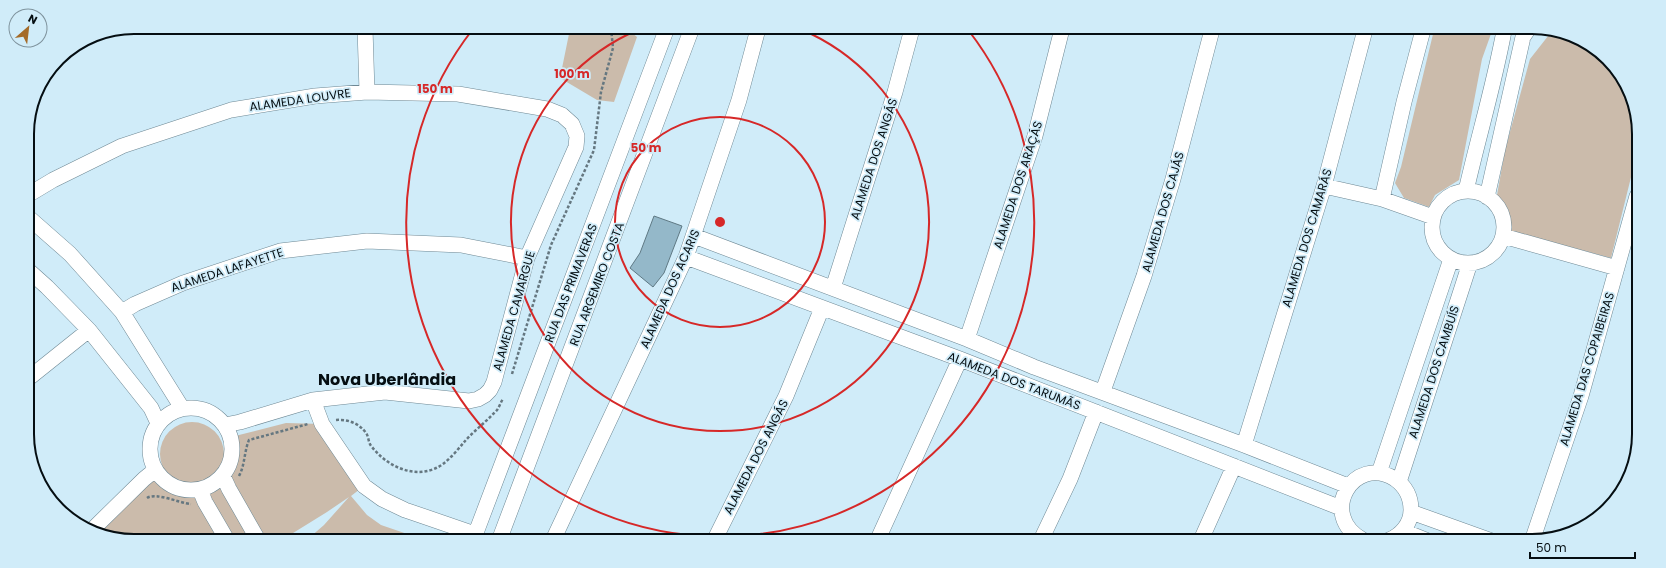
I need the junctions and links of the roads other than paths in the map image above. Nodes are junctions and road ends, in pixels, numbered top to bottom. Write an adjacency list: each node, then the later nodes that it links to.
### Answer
1 (365, 34): 14 (street)
2 (665, 34): 41 (street, RUA DAS PRIMAVERAS)
3 (690, 34): 43 (street, RUA ARGEMIRO COSTA)
4 (757, 34): 26 (street, ALAMEDA DOS ACARIS)
5 (911, 34): 34 (street, ALAMEDA DOS ANGÁS)
6 (1061, 34): 40 (street, ALAMEDA DOS ARAÇÁS)
7 (1211, 34): 47 (street, ALAMEDA DOS CAJÁS)
8 (1364, 34): 18 (street, ALAMEDA DOS CAMARÁS)
9 (1422, 34): 22 (street)
10 (1503, 34): 12 (street)
11 (1525, 34): 13 (street)
12 (1498, 66): 13 (street); 15 (street)
13 (1516, 71): 17 (street)
14 (366, 92): 16 (street, ALAMEDA LOUVRE); 19 (street, ALAMEDA LOUVRE)
15 (1480, 133): 17 (street); 20 (street)
16 (576, 136): 29 (street, ALAMEDA CAMARGUE)
17 (1500, 138): 21 (street)
18 (1324, 186): 22 (street); 55 (street, ALAMEDA DOS CAMARÁS)
19 (34, 191)
20 (1466, 191): 21 (street); 24 (street)
21 (1487, 197): 27 (street)
22 (1382, 199): 24 (street)
23 (1632, 215): 32 (street, ALAMEDA DAS COPAIBEIRAS)
24 (1433, 217): 30 (street)
25 (34, 222): 36 (street)
26 (694, 236): 28 (street, ALAMEDA DOS ACARIS); 34 (street, ALAMEDA DOS TARUMÃS)
27 (1503, 236): 31 (street); 32 (street)
28 (686, 257): 35 (street, ALAMEDA DOS TARUMÃS); 72 (street, ALAMEDA DOS ACARIS)
29 (526, 258): 36 (street, ALAMEDA LAFAYETTE); 48 (street, ALAMEDA CAMARGUE)
30 (1451, 259): 31 (street); 58 (street, ALAMEDA DOS CAMBUÍS)
31 (1470, 263): 60 (street, ALAMEDA DOS CAMBUÍS)
32 (1618, 268): 81 (street, ALAMEDA DAS COPAIBEIRAS)
33 (34, 275): 38 (street)
34 (832, 288): 37 (street, ALAMEDA DOS TARUMÃS)
35 (822, 308): 39 (street, ALAMEDA DOS TARUMÃS); 73 (street, ALAMEDA DOS ANGÁS)
36 (122, 312): 49 (street)
37 (896, 313): 39 (street); 40 (street, ALAMEDA DOS TARUMÃS)
38 (89, 330): 45 (street); 52 (street)
39 (889, 333): 42 (street, ALAMEDA DOS TARUMÃS)
40 (968, 339): 44 (street, ALAMEDA DOS TARUMÃS)
41 (544, 355): 43 (street); 70 (street, RUA DAS PRIMAVERAS)
42 (960, 359): 46 (street, ALAMEDA DOS TARUMÃS); 74 (street)
43 (567, 364): 71 (street, RUA ARGEMIRO COSTA)
44 (1034, 366): 46 (street); 47 (street, ALAMEDA DOS TARUMÃS)
45 (34, 374)
46 (1027, 385): 50 (street, ALAMEDA DOS TARUMÃS)
47 (1103, 391): 51 (street, ALAMEDA DOS TARUMÃS)
48 (313, 400): 53 (street); 69 (street)
49 (182, 408): 52 (street); 53 (street)
50 (1096, 412): 54 (street, ALAMEDA DOS TARUMÃS); 75 (street)
51 (1174, 418): 54 (street); 55 (street, ALAMEDA DOS TARUMÃS)
52 (158, 423): 57 (street)
53 (225, 425): 59 (street)
54 (1165, 439): 56 (street, ALAMEDA DOS TARUMÃS)
55 (1244, 445): 61 (street, ALAMEDA DOS TARUMÃS)
56 (1234, 466): 63 (street, ALAMEDA DOS TARUMÃS); 76 (street)
57 (155, 470): 62 (street); 65 (street)
58 (1378, 473): 60 (street); 61 (street)
59 (226, 482): 62 (street); 68 (street)
60 (1399, 482): 64 (street)
61 (1348, 486): 63 (street)
62 (202, 496): 67 (street)
63 (1341, 508): 77 (street)
64 (1411, 512): 66 (street); 80 (street)
65 (96, 526)
66 (1403, 531): 78 (street); 79 (street)
67 (224, 534)
68 (255, 534)
69 (469, 534)
70 (475, 534)
71 (502, 534)
72 (556, 534)
73 (717, 534)
74 (880, 534)
75 (1044, 534)
76 (1205, 534)
77 (1353, 534)
78 (1398, 534)
79 (1411, 534)
80 (1472, 534)
81 (1534, 534)

